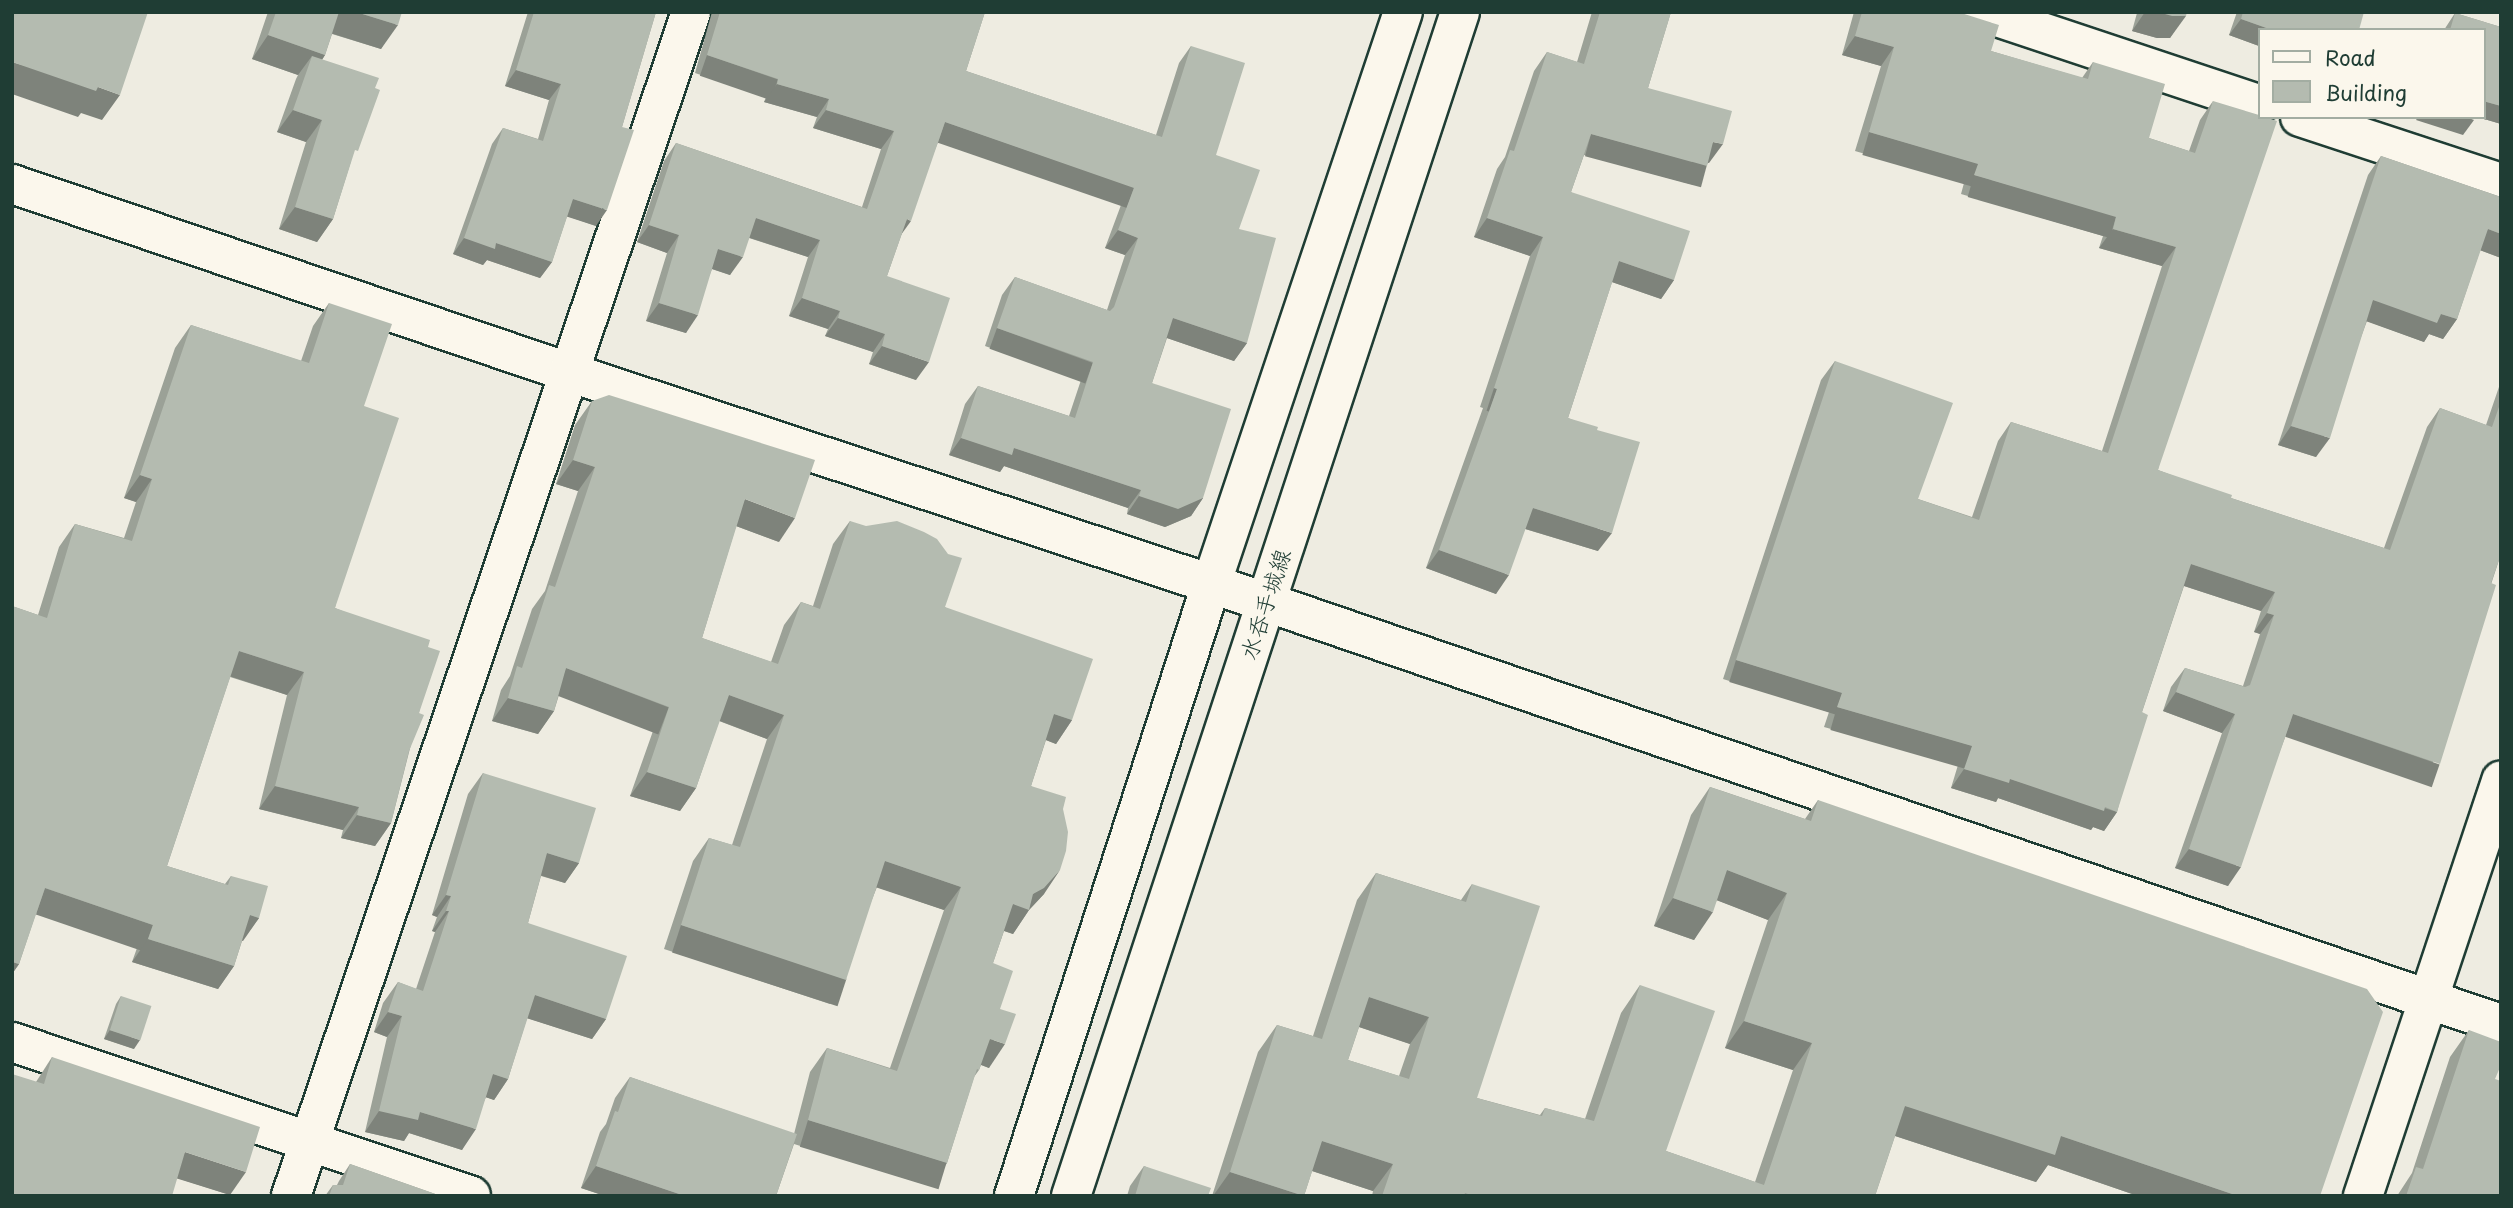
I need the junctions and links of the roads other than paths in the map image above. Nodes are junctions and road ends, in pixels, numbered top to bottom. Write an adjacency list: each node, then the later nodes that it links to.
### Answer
1 (691, 12): 9 (street)
2 (1403, 12): 10 (street)
3 (1460, 12): 11 (street, 水呑手城線)
4 (1982, 12): 5 (street)
5 (2258, 104)
6 (2306, 119): 7 (street)
7 (2501, 183)
8 (12, 184): 9 (street)
9 (568, 372): 10 (street); 16 (street)
10 (1210, 585): 11 (street); 19 (street)
11 (1266, 602): 13 (street); 20 (street, 水呑手城線)
12 (2501, 780): 13 (street)
13 (2430, 1001): 14 (street); 21 (street)
14 (2501, 1024)
15 (12, 1042): 16 (street)
16 (309, 1142): 17 (street); 18 (street)
17 (291, 1196)
18 (471, 1196)
19 (1014, 1196)
20 (1071, 1196)
21 (2363, 1196)

